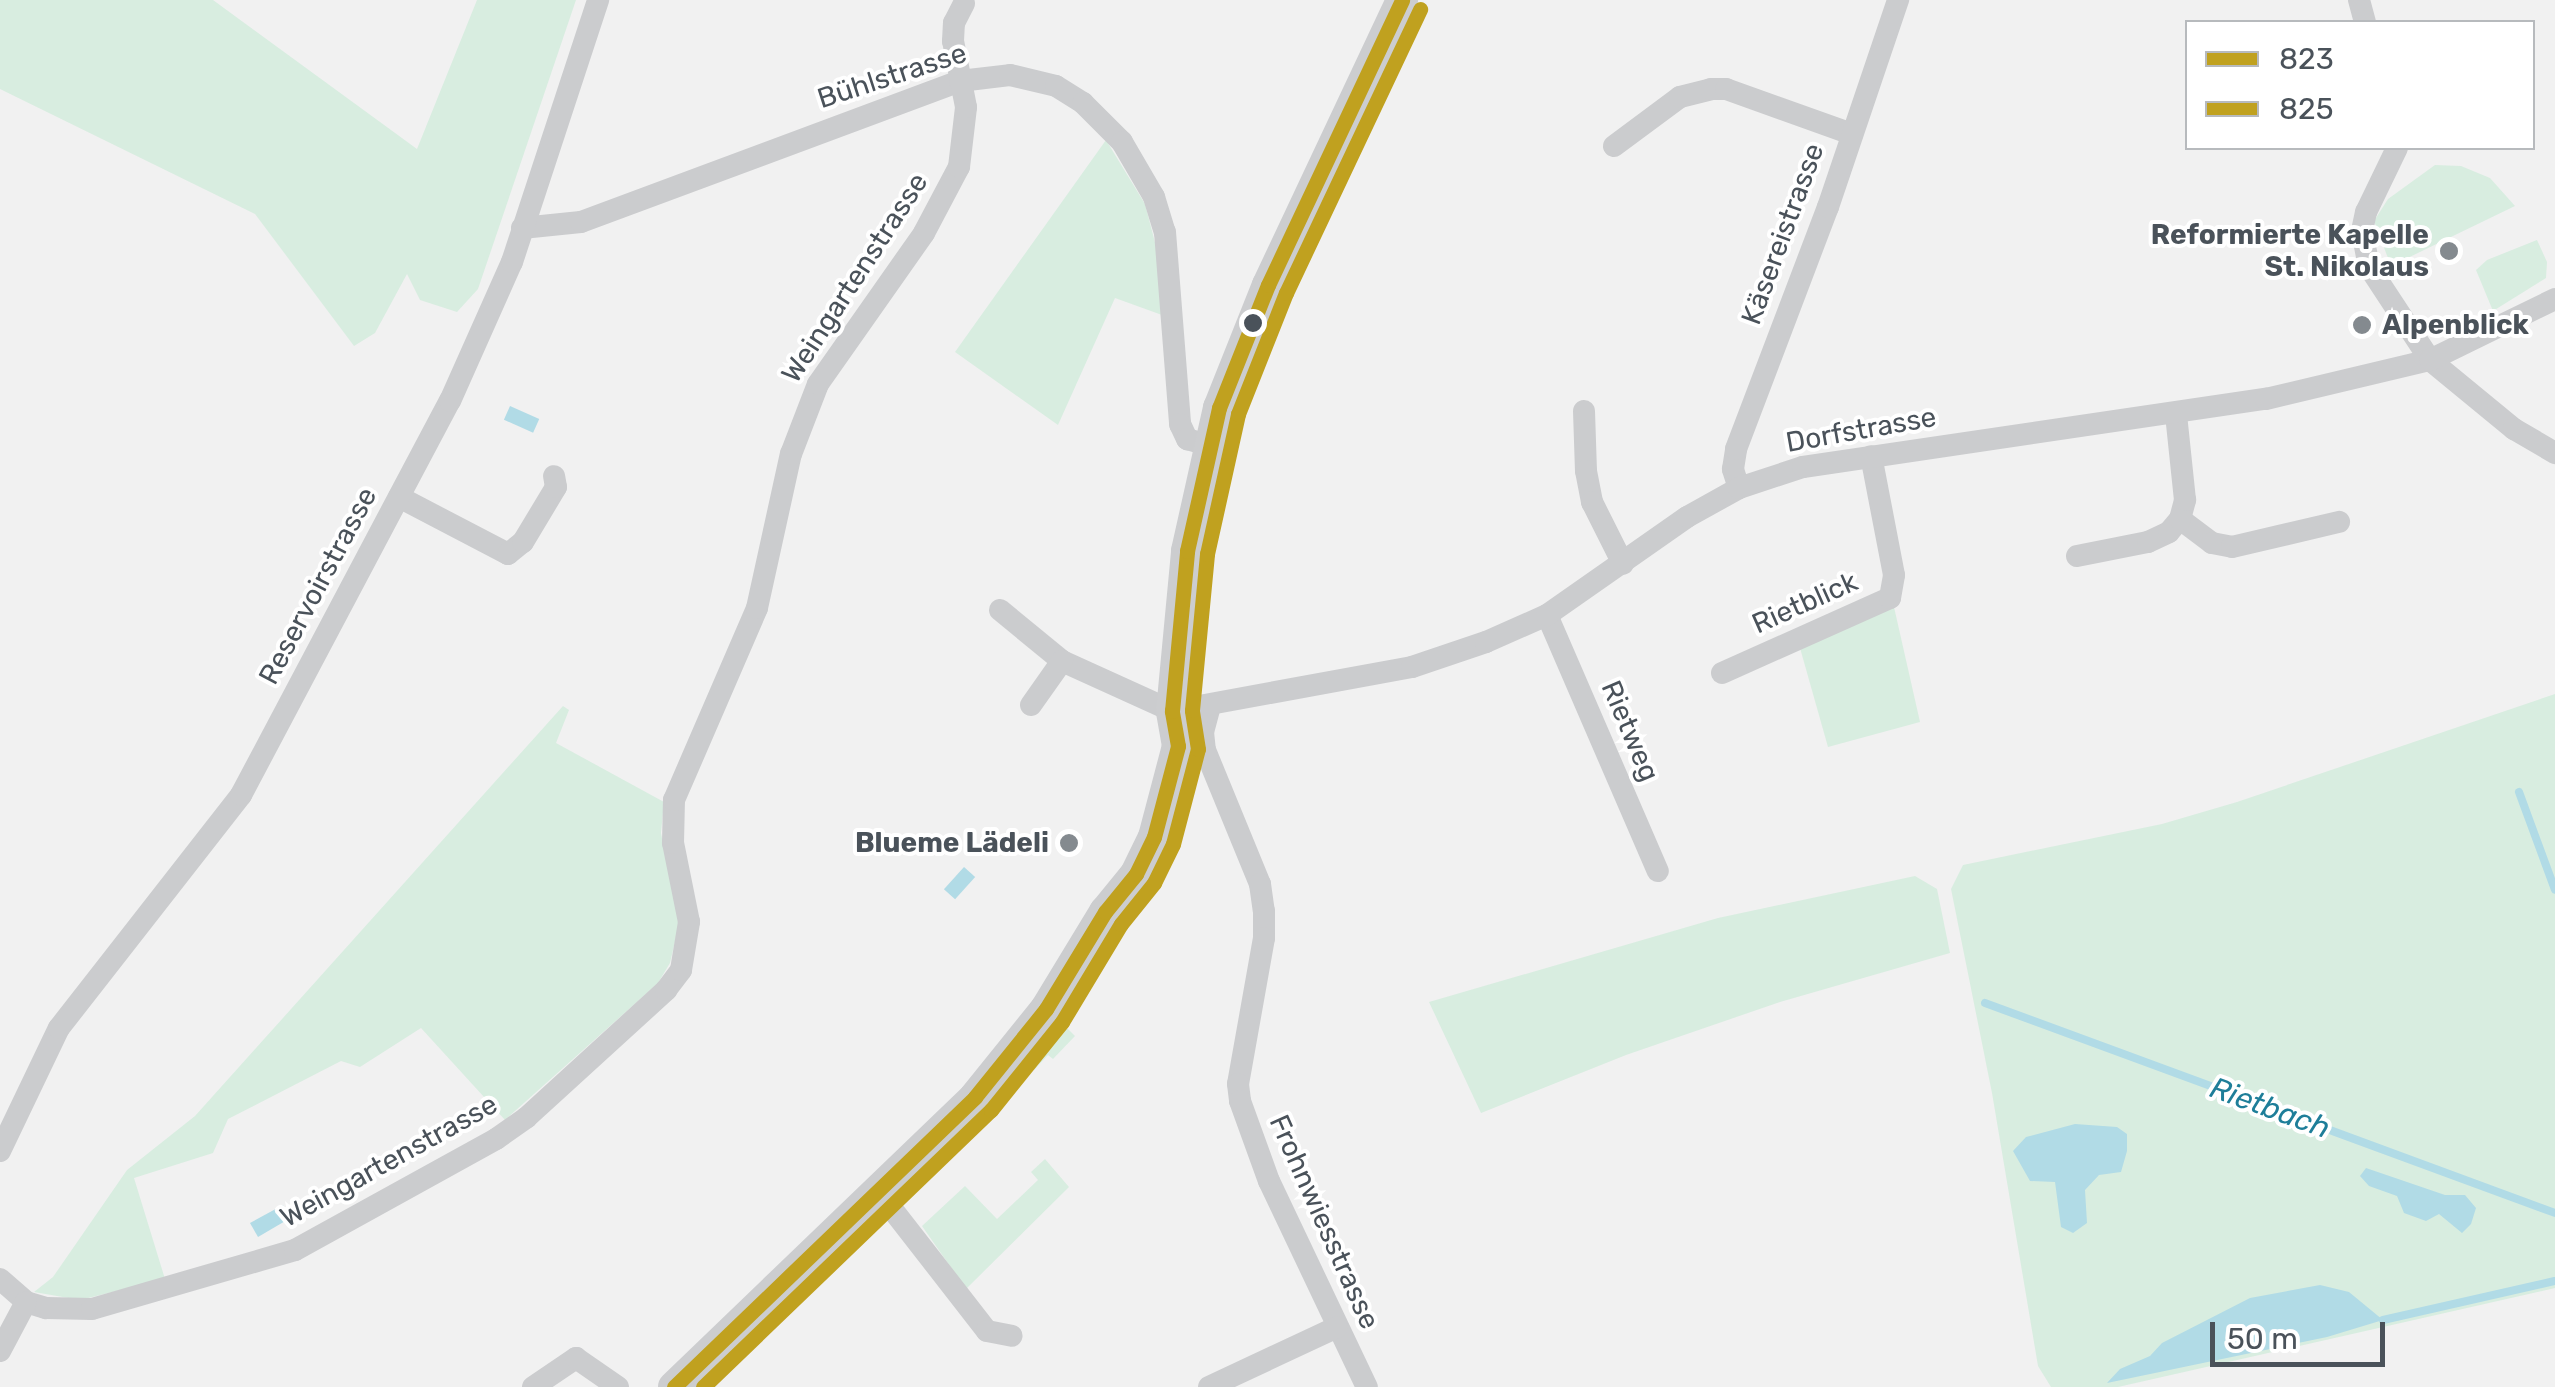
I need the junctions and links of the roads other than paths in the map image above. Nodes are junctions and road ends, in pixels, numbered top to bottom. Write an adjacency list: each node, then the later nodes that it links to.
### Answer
1 (598, 0): 9 (street, Reservoirstrasse)
2 (1402, 0): 14 (main road)
3 (1898, 0): 6 (street, Käsereistrasse)
4 (964, 3): 5 (street, Weingartenstrasse)
5 (960, 81): 9 (street, Bühlstrasse); 14 (street, Bühlstrasse); 36 (street, Weingartenstrasse)
6 (1852, 134): 7 (street); 18 (street, Käsereistrasse)
7 (1614, 146)
8 (2396, 150): 11 (street)
9 (522, 228): 19 (street, Reservoirstrasse)
10 (2555, 299): 11 (street, Dorfstrasse)
11 (2430, 360): 13 (street, Dorfstrasse); 15 (street)
12 (1584, 410): 23 (street)
13 (2176, 416): 16 (street, Dorfstrasse); 20 (street)
14 (1208, 446): 30 (main road)
15 (2555, 453)
16 (1871, 456): 18 (street, Dorfstrasse); 27 (street, Rietblick)
17 (554, 476): 19 (street)
18 (1739, 488): 23 (street, Dorfstrasse)
19 (399, 498): 33 (street, Reservoirstrasse)
20 (2180, 518): 21 (street); 22 (street)
21 (2340, 522)
22 (2077, 556)
23 (1623, 564): 25 (street, Dorfstrasse)
24 (1000, 610): 26 (street)
25 (1547, 615): 29 (street, Dorfstrasse); 32 (street, Rietweg)
26 (1062, 661): 28 (street); 30 (street)
27 (1722, 673)
28 (1031, 705)
29 (1210, 706): 30 (street, Dorfstrasse); 31 (street)
30 (1172, 710): 31 (street); 34 (main road)
31 (1203, 732): 37 (street, Frohnwiesstrasse)
32 (1658, 871)
33 (0, 1151)
34 (878, 1192): 38 (street); 42 (main road)
35 (0, 1279): 36 (street)
36 (26, 1302): 39 (street)
37 (1337, 1327): 43 (street); 44 (street, Frohnwiesstrasse)
38 (1012, 1336)
39 (0, 1351)
40 (533, 1387): 41 (street)
41 (618, 1387)
42 (674, 1387)
43 (1209, 1387)
44 (1367, 1387)

